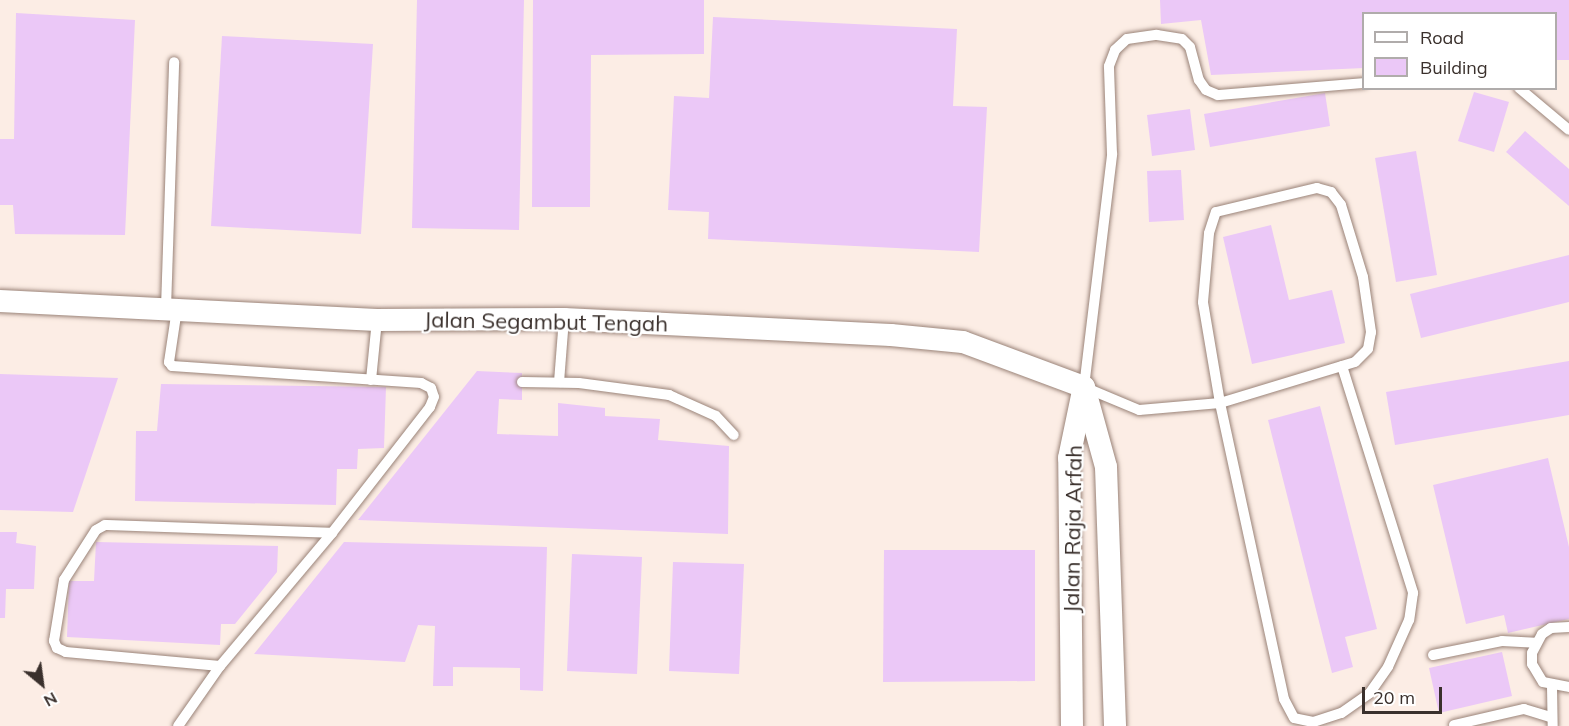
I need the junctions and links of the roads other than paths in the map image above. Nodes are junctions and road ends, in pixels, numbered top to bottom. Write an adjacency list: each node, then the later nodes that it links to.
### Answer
1 (174, 62): 6 (lane)
2 (1362, 83): 13 (lane)
3 (1521, 90): 4 (lane)
4 (1569, 130)
5 (0, 301): 6 (street, Jalan Segambut Tengah)
6 (172, 308): 8 (street, Jalan Segambut Tengah); 10 (lane)
7 (564, 319): 8 (street, Jalan Segambut Tengah); 12 (lane); 13 (street, Jalan Segambut Tengah)
8 (377, 320): 10 (lane)
9 (1342, 366): 14 (lane); 14 (lane); 14 (lane)
10 (371, 380): 16 (lane)
11 (522, 382): 12 (lane)
12 (559, 382): 15 (lane)
13 (1084, 387): 14 (lane); 26 (street, Jalan Raja Arfah); 27 (street, Jalan Raja Arfah)
14 (1220, 403)
15 (734, 435)
16 (332, 532): 20 (lane); 20 (lane)
17 (1569, 627): 18 (lane)
18 (1535, 643): 19 (lane); 21 (lane)
19 (1433, 655)
20 (220, 666): 25 (lane)
21 (1552, 687): 22 (lane); 23 (lane)
22 (1569, 687)
23 (1551, 722): 24 (lane)
24 (1454, 724)
25 (178, 726)
26 (1072, 726)
27 (1115, 726)

